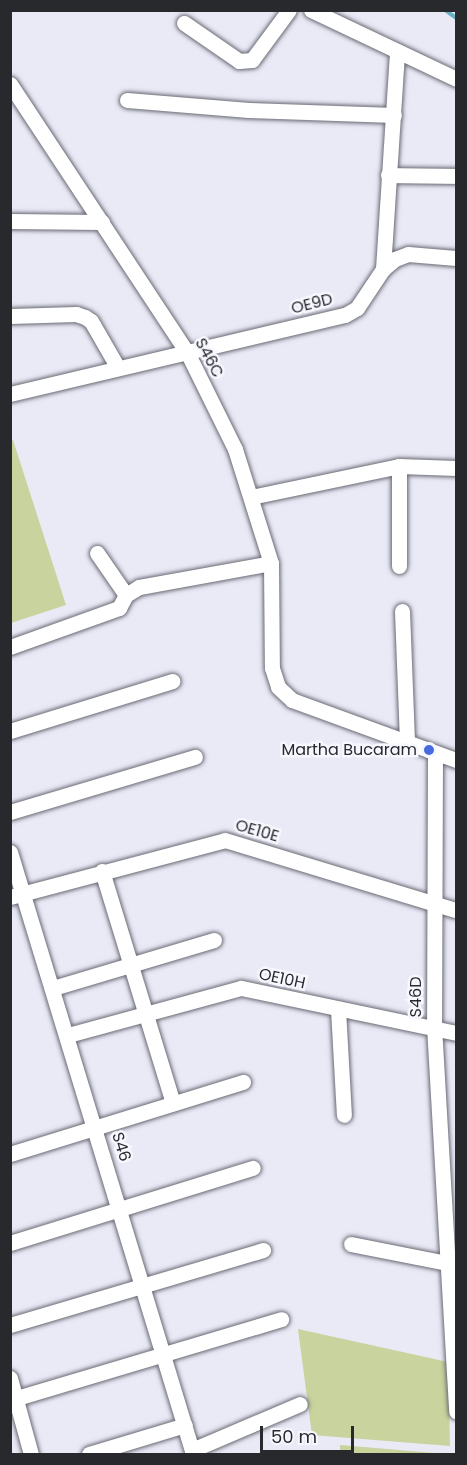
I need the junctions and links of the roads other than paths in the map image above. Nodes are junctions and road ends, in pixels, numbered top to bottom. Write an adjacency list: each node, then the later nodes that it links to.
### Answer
1 (289, 10): 3 (street)
2 (311, 10): 4 (street)
3 (184, 23)
4 (397, 51): 5 (street); 8 (street)
5 (456, 79)
6 (12, 88): 12 (street, S46C)
7 (127, 100): 8 (street)
8 (394, 115): 9 (street)
9 (388, 175): 10 (street); 14 (street)
10 (456, 176)
11 (10, 221): 12 (street)
12 (102, 222): 16 (street, S46C)
13 (456, 258): 14 (street, OE9D)
14 (382, 269): 16 (street, OE9D)
15 (10, 316): 17 (street)
16 (188, 354): 17 (street, OE9D); 21 (street, S46C)
17 (118, 368): 18 (street, OE9D)
18 (10, 394)
19 (399, 466): 20 (street); 21 (street); 24 (street)
20 (456, 468)
21 (250, 497): 23 (street, S46C)
22 (97, 553): 25 (street)
23 (271, 563): 25 (street); 30 (street, S46C)
24 (399, 566)
25 (126, 595): 27 (street)
26 (402, 611): 30 (street)
27 (10, 647)
28 (173, 681): 29 (street)
29 (10, 731)
30 (407, 742): 31 (street)
31 (435, 753): 33 (street); 38 (street, S46D)
32 (195, 757): 34 (street)
33 (456, 760)
34 (10, 812)
35 (10, 852): 37 (street, S46)
36 (102, 872): 37 (street, OE10E); 38 (street, OE10E); 41 (street)
37 (17, 895): 42 (street, S46)
38 (433, 902): 39 (street, OE10E); 45 (street, S46D)
39 (456, 910)
40 (214, 940): 41 (street)
41 (130, 966): 42 (street); 44 (street)
42 (53, 988): 47 (street, S46)
43 (338, 1010): 44 (street, OE10H); 45 (street, OE10H); 50 (street)
44 (145, 1012): 47 (street, OE10H); 49 (street)
45 (434, 1026): 46 (street, OE10H); 58 (street, S46D)
46 (456, 1033)
47 (68, 1035): 51 (street, S46)
48 (243, 1082): 49 (street)
49 (173, 1102): 51 (street)
50 (344, 1115)
51 (96, 1129): 52 (street); 54 (street, S46)
52 (10, 1154)
53 (254, 1168): 54 (street)
54 (120, 1207): 55 (street); 59 (street, S46)
55 (10, 1243)
56 (351, 1244): 58 (street)
57 (262, 1250): 59 (street)
58 (447, 1263): 66 (street, S46D)
59 (145, 1285): 61 (street); 62 (street, S46)
60 (281, 1319): 62 (street)
61 (10, 1325)
62 (165, 1353): 64 (street); 67 (street, S46)
63 (10, 1378): 64 (street)
64 (14, 1399): 69 (street)
65 (300, 1404): 68 (street)
66 (456, 1411)
67 (185, 1425): 68 (street, S46); 70 (street)
68 (193, 1452)
69 (31, 1455)
70 (89, 1455)

